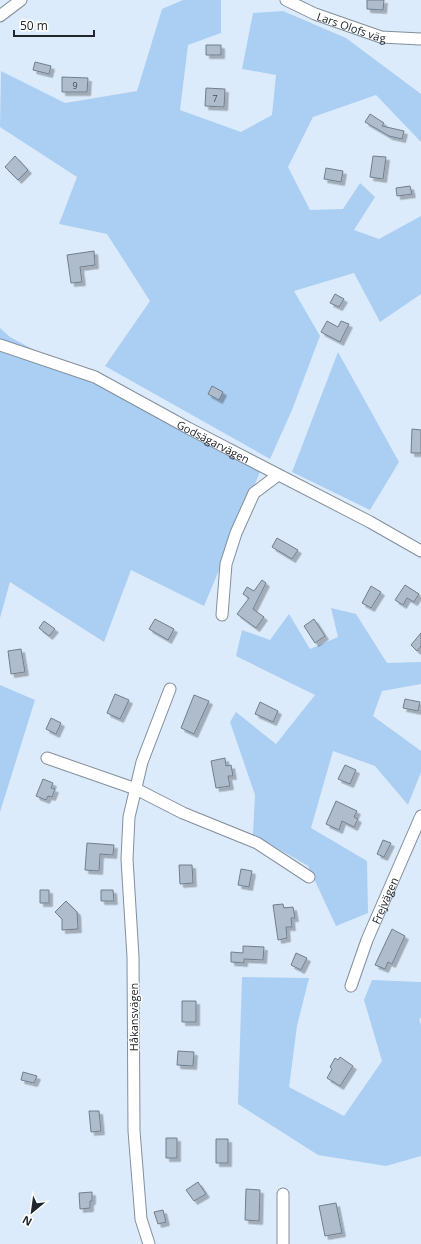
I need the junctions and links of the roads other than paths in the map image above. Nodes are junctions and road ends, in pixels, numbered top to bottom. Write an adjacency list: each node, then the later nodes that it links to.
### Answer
1 (21, 0): 3 (street)
2 (286, 0): 4 (street, Lars Olofs väg)
3 (0, 16)
4 (421, 39)
5 (0, 345): 6 (street, Godsägarvägen)
6 (278, 475): 7 (street, Godsägarvägen); 8 (street)
7 (421, 552)
8 (222, 615)
9 (170, 689): 11 (street, Håkansvägen)
10 (47, 758): 11 (street)
11 (136, 789): 13 (street); 16 (street, Håkansvägen)
12 (421, 816): 14 (street, Frejvägen)
13 (308, 877)
14 (351, 986)
15 (283, 1194): 17 (street)
16 (149, 1244)
17 (283, 1244)

